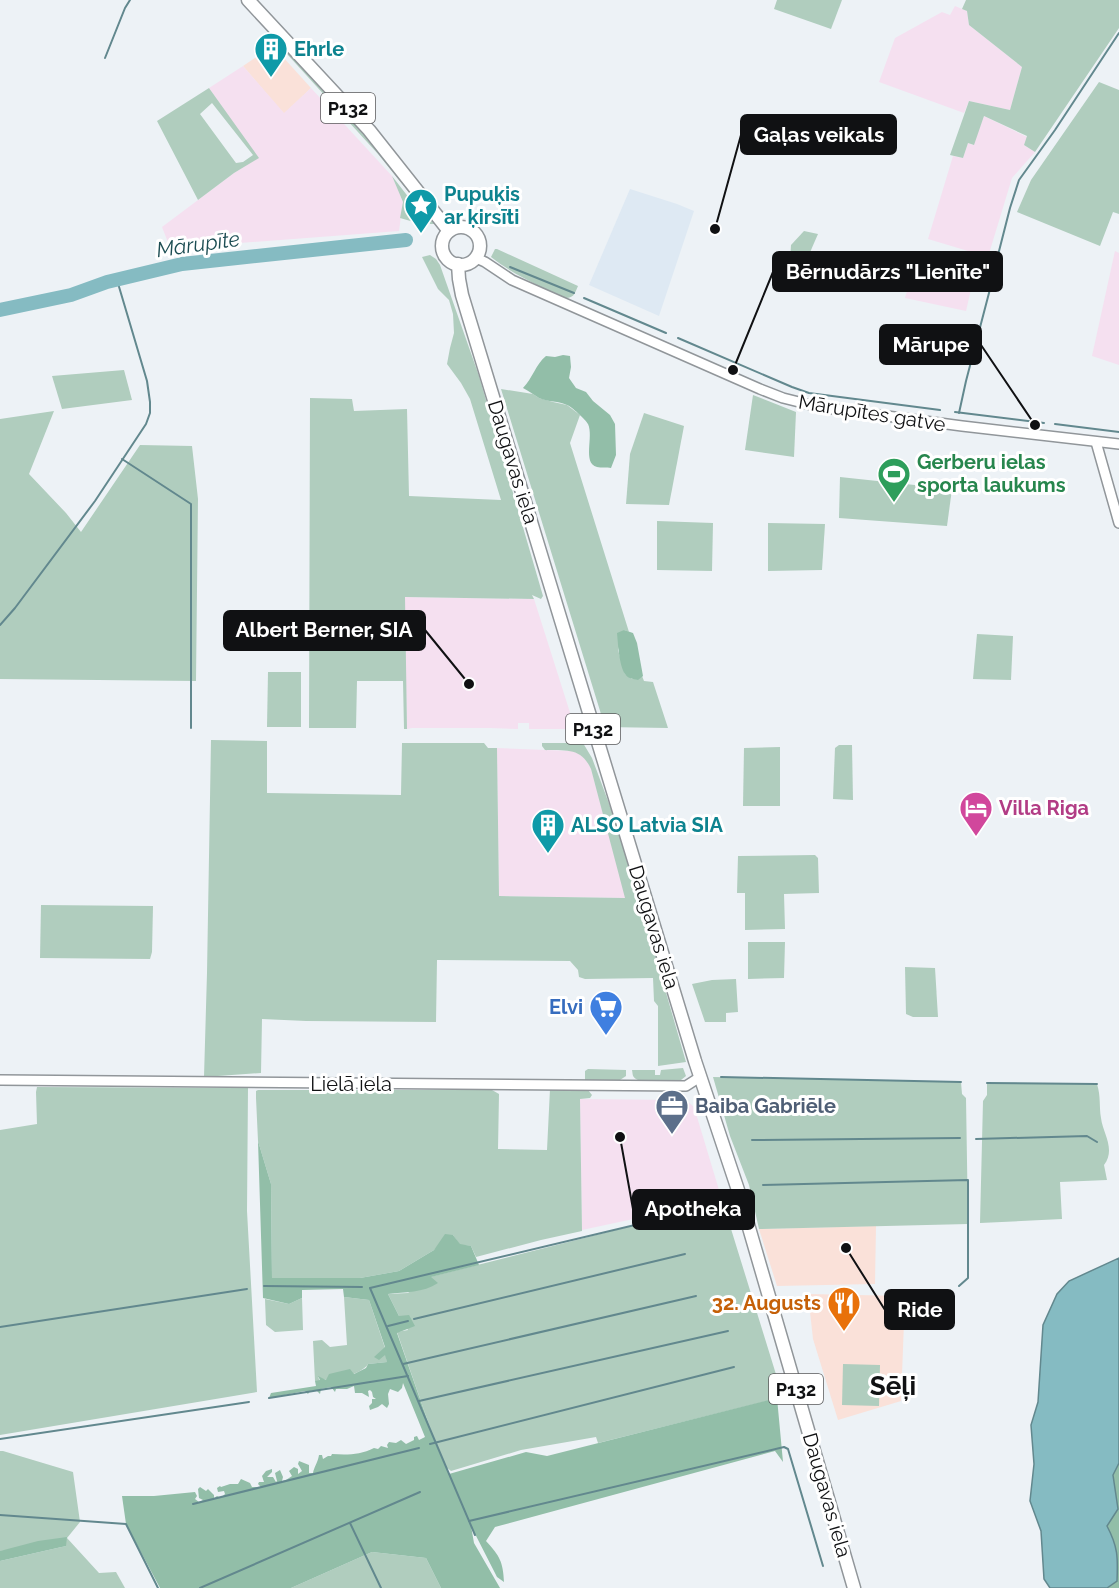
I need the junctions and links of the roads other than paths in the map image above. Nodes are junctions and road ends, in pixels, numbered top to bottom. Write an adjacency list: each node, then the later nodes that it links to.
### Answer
1 (248, 0): 2 (main road, P132)
2 (449, 231): 3 (main road); 4 (main road, Daugavas iela / P132)
3 (476, 258): 4 (main road); 5 (street, Mārupītes gatve)
4 (458, 264): 8 (main road, Daugavas iela / P132)
5 (1096, 442): 6 (street, Mārupītes gatve); 7 (street)
6 (1119, 444)
7 (1119, 523)
8 (700, 1077): 9 (street, Lielā iela); 10 (main road, Daugavas iela / P132)
9 (0, 1080)
10 (854, 1588)

